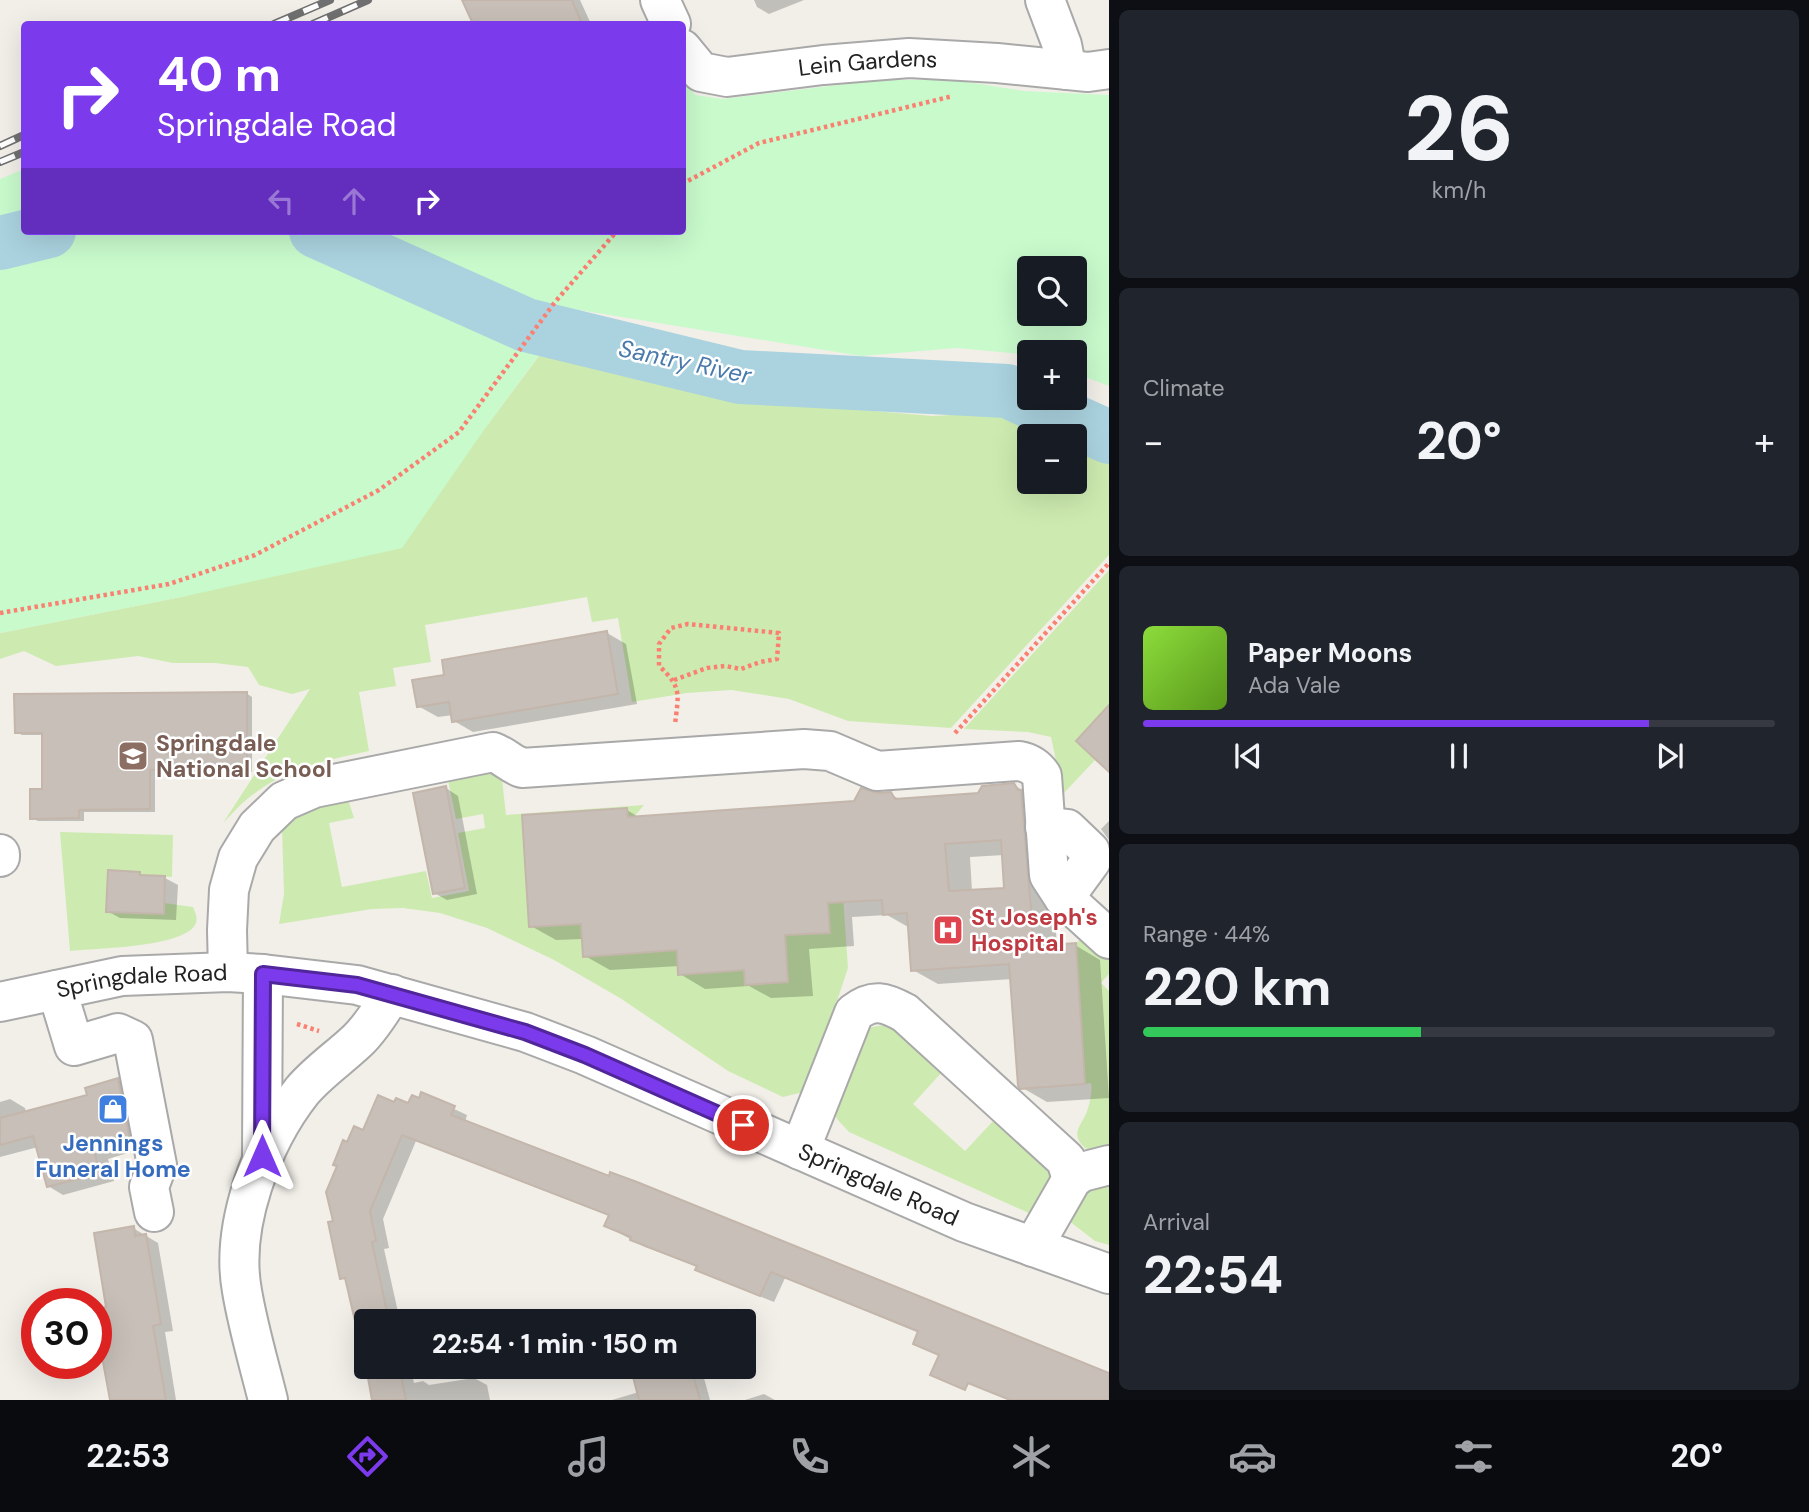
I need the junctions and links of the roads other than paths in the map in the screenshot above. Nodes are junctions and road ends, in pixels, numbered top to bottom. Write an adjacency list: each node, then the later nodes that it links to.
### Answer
1 (660, 0): 3 (street)
2 (1045, 0): 6 (street)
3 (670, 21)
4 (686, 54): 6 (street, Lein Gardens)
5 (1109, 69): 6 (street, Lein Gardens)
6 (1066, 70)
7 (1109, 939): 8 (street)
8 (246, 973): 9 (street, Springdale Road); 10 (street, Springdale Road); 12 (street)
9 (57, 990): 11 (street, Springdale Road); 18 (street)
10 (392, 994): 13 (street); 14 (street, Springdale Road)
11 (0, 1002)
12 (262, 1060): 13 (street); 15 (street)
13 (325, 1067): 15 (street)
14 (800, 1150): 17 (street); 19 (street, Springdale Road)
15 (262, 1156): 21 (street)
16 (1109, 1165): 17 (street)
17 (1072, 1179): 19 (street)
18 (154, 1212)
19 (1033, 1247): 20 (street, Springdale Road)
20 (1109, 1274)
21 (268, 1400)

